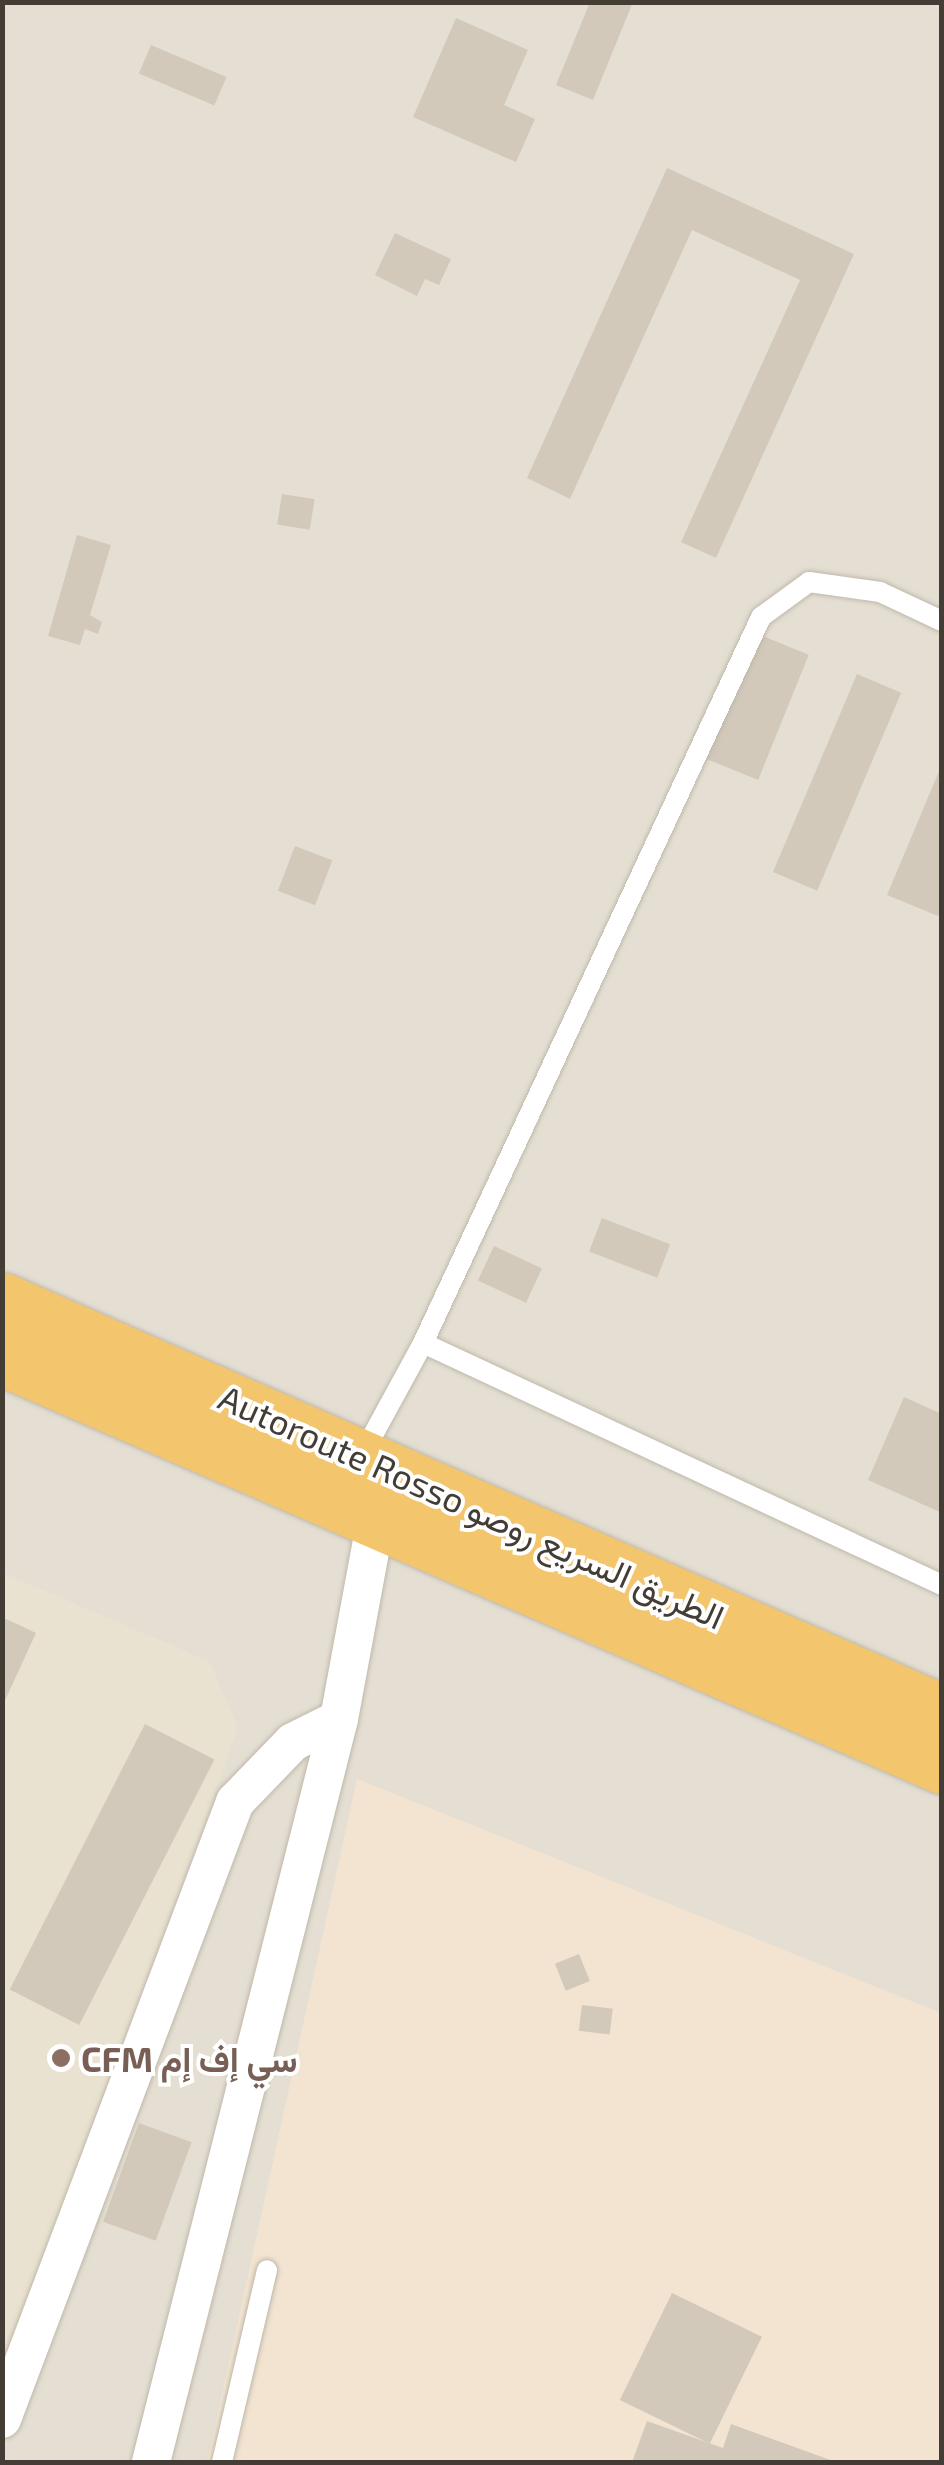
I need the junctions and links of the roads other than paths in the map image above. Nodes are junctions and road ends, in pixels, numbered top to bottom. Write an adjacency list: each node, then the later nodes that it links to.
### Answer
1 (942, 621): 3 (lane)
2 (2, 1300): 5 (highway, Autoroute Rosso الطريق السريع روصو)
3 (423, 1343): 5 (lane); 7 (lane)
4 (2, 1358): 6 (highway, Autoroute Rosso الطريق السريع روصو)
5 (361, 1457): 8 (highway, Autoroute Rosso الطريق السريع روصو)
6 (375, 1524): 9 (street); 10 (highway, Autoroute Rosso الطريق السريع روصو)
7 (942, 1585)
8 (942, 1712)
9 (339, 1719): 12 (street); 13 (street)
10 (942, 1766)
11 (267, 2270): 14 (lane)
12 (2, 2420)
13 (151, 2462)
14 (222, 2462)

